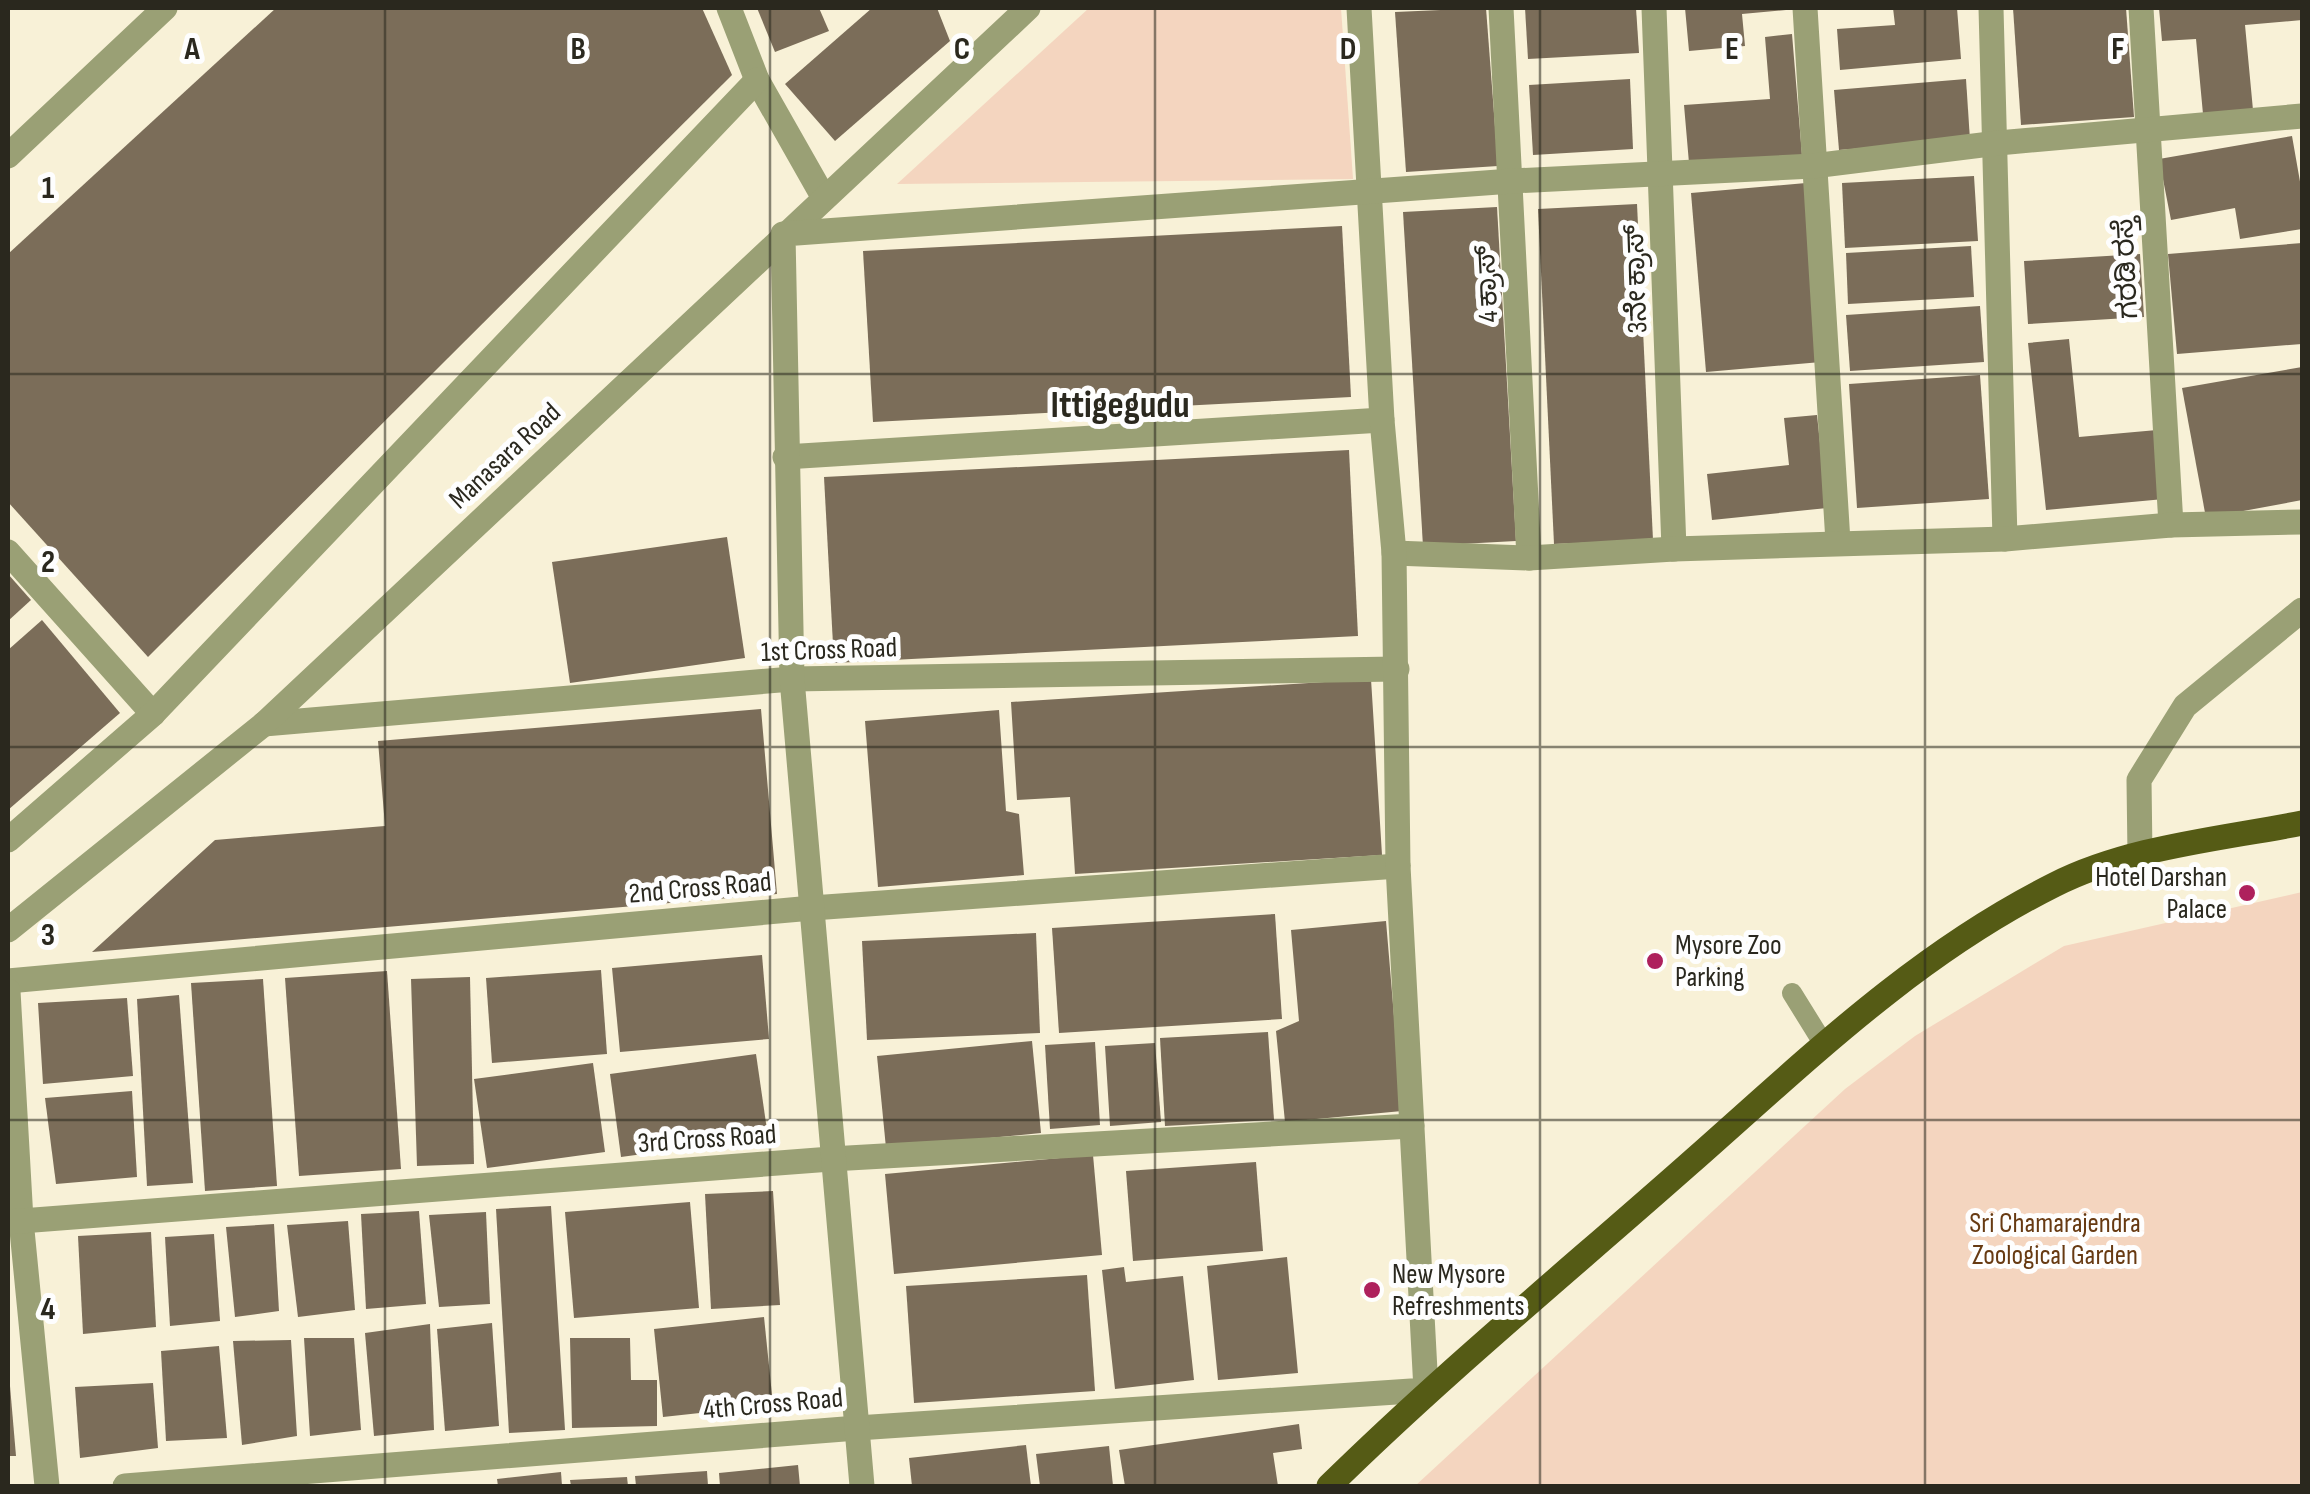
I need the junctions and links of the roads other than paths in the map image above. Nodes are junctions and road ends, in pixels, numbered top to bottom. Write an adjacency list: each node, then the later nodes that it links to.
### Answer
1 (164, 8): 14 (street)
2 (728, 8): 10 (street)
3 (1028, 8): 19 (street, Manasara Road)
4 (1359, 8): 18 (street)
5 (1501, 8): 17 (street, 4 ಕ್ರಾಸ್)
6 (1654, 8): 16 (street, 3ನೆೇ ಕ್ರಾಸ್)
7 (1804, 8): 15 (street)
8 (1992, 8): 13 (street)
9 (2140, 8): 12 (street, ಗರಡಿ ರಸ್ತೆ)
10 (757, 80): 19 (street); 34 (street)
11 (2302, 116): 12 (street)
12 (2148, 134): 13 (street); 24 (street, ಗರಡಿ ರಸ್ತೆ)
13 (1998, 143): 15 (street); 25 (street)
14 (8, 156)
15 (1813, 166): 16 (street); 26 (street)
16 (1662, 174): 17 (street); 27 (street, 3ನೆೇ ಕ್ರಾಸ್)
17 (1512, 180): 18 (street); 30 (street, 4 ಕ್ರಾಸ್)
18 (1372, 191): 20 (street); 21 (street)
19 (824, 198): 20 (street, Manasara Road)
20 (783, 234): 22 (street); 35 (street, Manasara Road)
21 (1382, 420): 22 (street); 29 (street)
22 (786, 456): 33 (street)
23 (2302, 522): 24 (street)
24 (2171, 524): 25 (street)
25 (2005, 539): 26 (street)
26 (1838, 542): 27 (street)
27 (1674, 548): 30 (street)
28 (8, 552): 34 (street)
29 (1394, 554): 30 (street); 32 (street)
30 (1529, 558)
31 (2302, 610): 38 (street)
32 (1397, 668): 33 (street, 1st Cross Road); 39 (street)
33 (792, 679): 35 (street, 1st Cross Road); 40 (street)
34 (153, 714): 37 (street)
35 (264, 724): 41 (street, Manasara Road)
36 (2302, 823): 38 (main road)
37 (8, 840)
38 (2140, 856): 45 (main road)
39 (1398, 866): 40 (street, 2nd Cross Road); 46 (street)
40 (812, 908): 42 (street, 2nd Cross Road); 47 (street)
41 (8, 930)
42 (8, 982)
43 (8, 991): 48 (street)
44 (1792, 992): 45 (lane)
45 (1823, 1043): 49 (main road)
46 (1412, 1126): 47 (street, 3rd Cross Road); 49 (street)
47 (831, 1159): 48 (street, 3rd Cross Road); 50 (street)
48 (14, 1221): 51 (street)
49 (1426, 1390): 50 (street, 4th Cross Road); 54 (main road)
50 (857, 1428): 52 (street, 4th Cross Road); 53 (street)
51 (46, 1486)
52 (125, 1486)
53 (862, 1486)
54 (1329, 1486)

